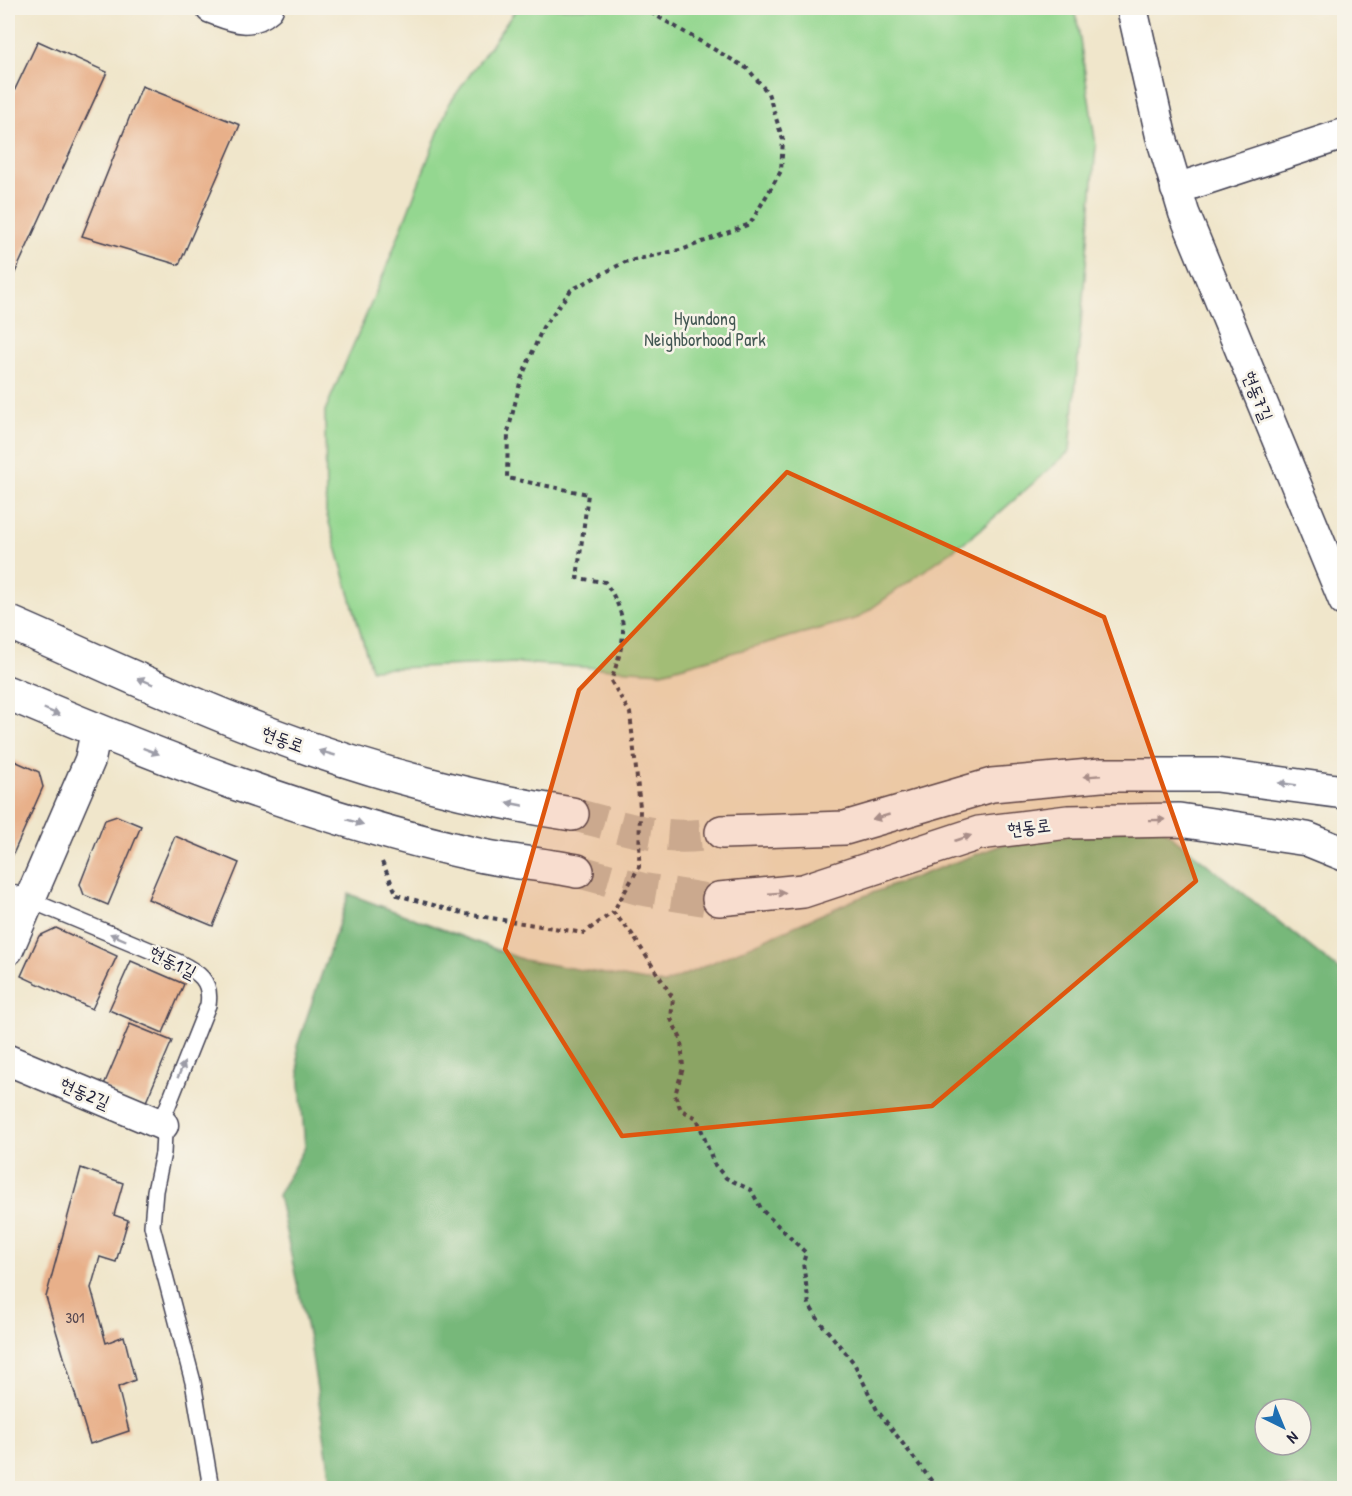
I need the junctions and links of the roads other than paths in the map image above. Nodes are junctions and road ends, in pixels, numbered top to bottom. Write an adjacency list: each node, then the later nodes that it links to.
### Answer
1 (211, 8): 2 (street)
2 (268, 8)
3 (1132, 8): 5 (street, 현동7길)
4 (1344, 134): 5 (street)
5 (1176, 189): 6 (street, 현동7길)
6 (1344, 601)
7 (8, 622): 11 (main road, 현동로, one-way to 7)
8 (8, 693): 9 (main road, one-way to 9)
9 (96, 730): 14 (main road, one-way to 14); 15 (street)
10 (1344, 792): 12 (main road, one-way to 12)
11 (572, 814)
12 (722, 832)
13 (1344, 854): 16 (main road, 현동로, one-way to 13)
14 (577, 871)
15 (19, 895): 17 (street); 19 (lane, 현동1길, one-way to 15)
16 (719, 899)
17 (8, 950)
18 (8, 1060): 19 (street, 현동2길)
19 (163, 1125): 20 (lane)
20 (211, 1488)

